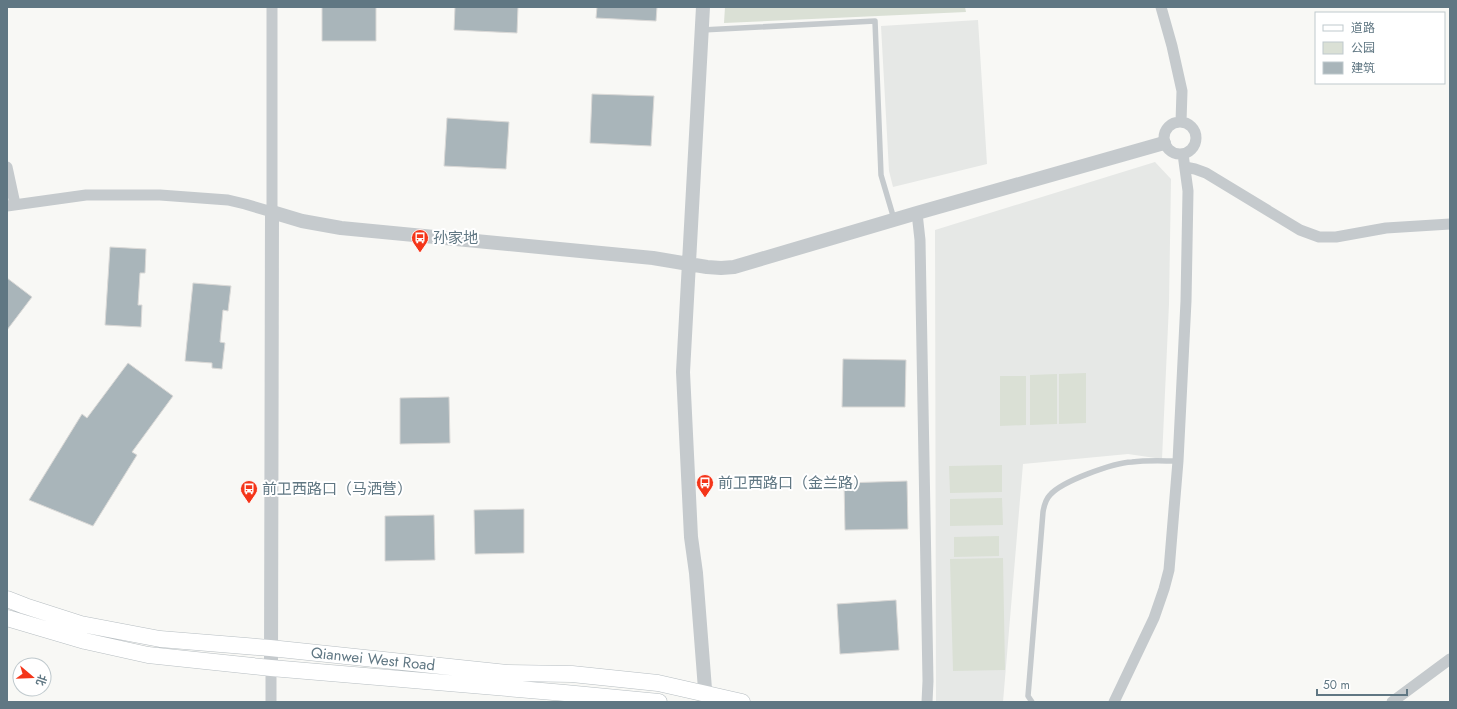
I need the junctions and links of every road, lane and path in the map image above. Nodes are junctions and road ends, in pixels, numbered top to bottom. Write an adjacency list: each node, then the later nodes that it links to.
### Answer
1 (272, 7): 11 (street)
2 (703, 7): 4 (street)
3 (1161, 7): 5 (street)
4 (702, 30): 13 (lane); 15 (street)
5 (1181, 122): 6 (street); 7 (street)
6 (1164, 143): 7 (street); 12 (street)
7 (1183, 154): 9 (street)
8 (7, 167): 10 (street)
9 (1185, 167): 14 (street); 16 (street)
10 (11, 205): 11 (street)
11 (272, 212): 15 (street); 19 (street)
12 (917, 213): 13 (street); 26 (street)
13 (894, 219): 15 (street)
14 (1450, 224)
15 (689, 264): 22 (street)
16 (1178, 461): 27 (lane); 28 (street)
17 (7, 599): 19 (main road, Qianwei West Road)
18 (7, 618): 21 (main road, Qianwei West Road)
19 (270, 648): 21 (street); 22 (main road, Qianwei West Road)
20 (1450, 659): 29 (street)
21 (271, 668): 23 (street); 24 (main road, Qianwei West Road)
22 (706, 698): 25 (main road, Qianwei West Road)
23 (271, 702)
24 (659, 702)
25 (742, 702)
26 (927, 702)
27 (1032, 702)
28 (1114, 702)
29 (1392, 702)

